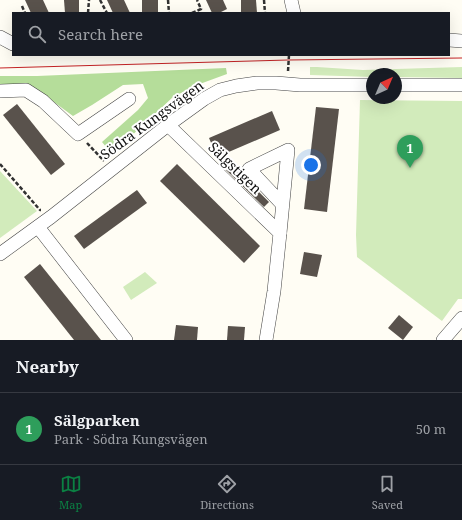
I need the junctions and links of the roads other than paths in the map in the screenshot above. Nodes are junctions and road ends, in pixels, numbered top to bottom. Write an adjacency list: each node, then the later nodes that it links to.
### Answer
1 (291, 0): 2 (street)
2 (294, 12)
3 (0, 37): 6 (street)
4 (450, 40): 5 (street)
5 (462, 41)
6 (12, 43)
7 (366, 85): 12 (street, Södra Kungsvägen)
8 (402, 85): 9 (street)
9 (462, 85)
10 (0, 91): 11 (street)
11 (129, 99)
12 (168, 125): 14 (street, Södra Kungsvägen); 15 (street, Sälgstigen)
13 (282, 204): 15 (street)
14 (38, 227): 16 (street, Södra Kungsvägen); 18 (street)
15 (280, 233): 19 (street)
16 (0, 254)
17 (462, 318): 20 (street)
18 (126, 340)
19 (266, 340)
20 (443, 340)

